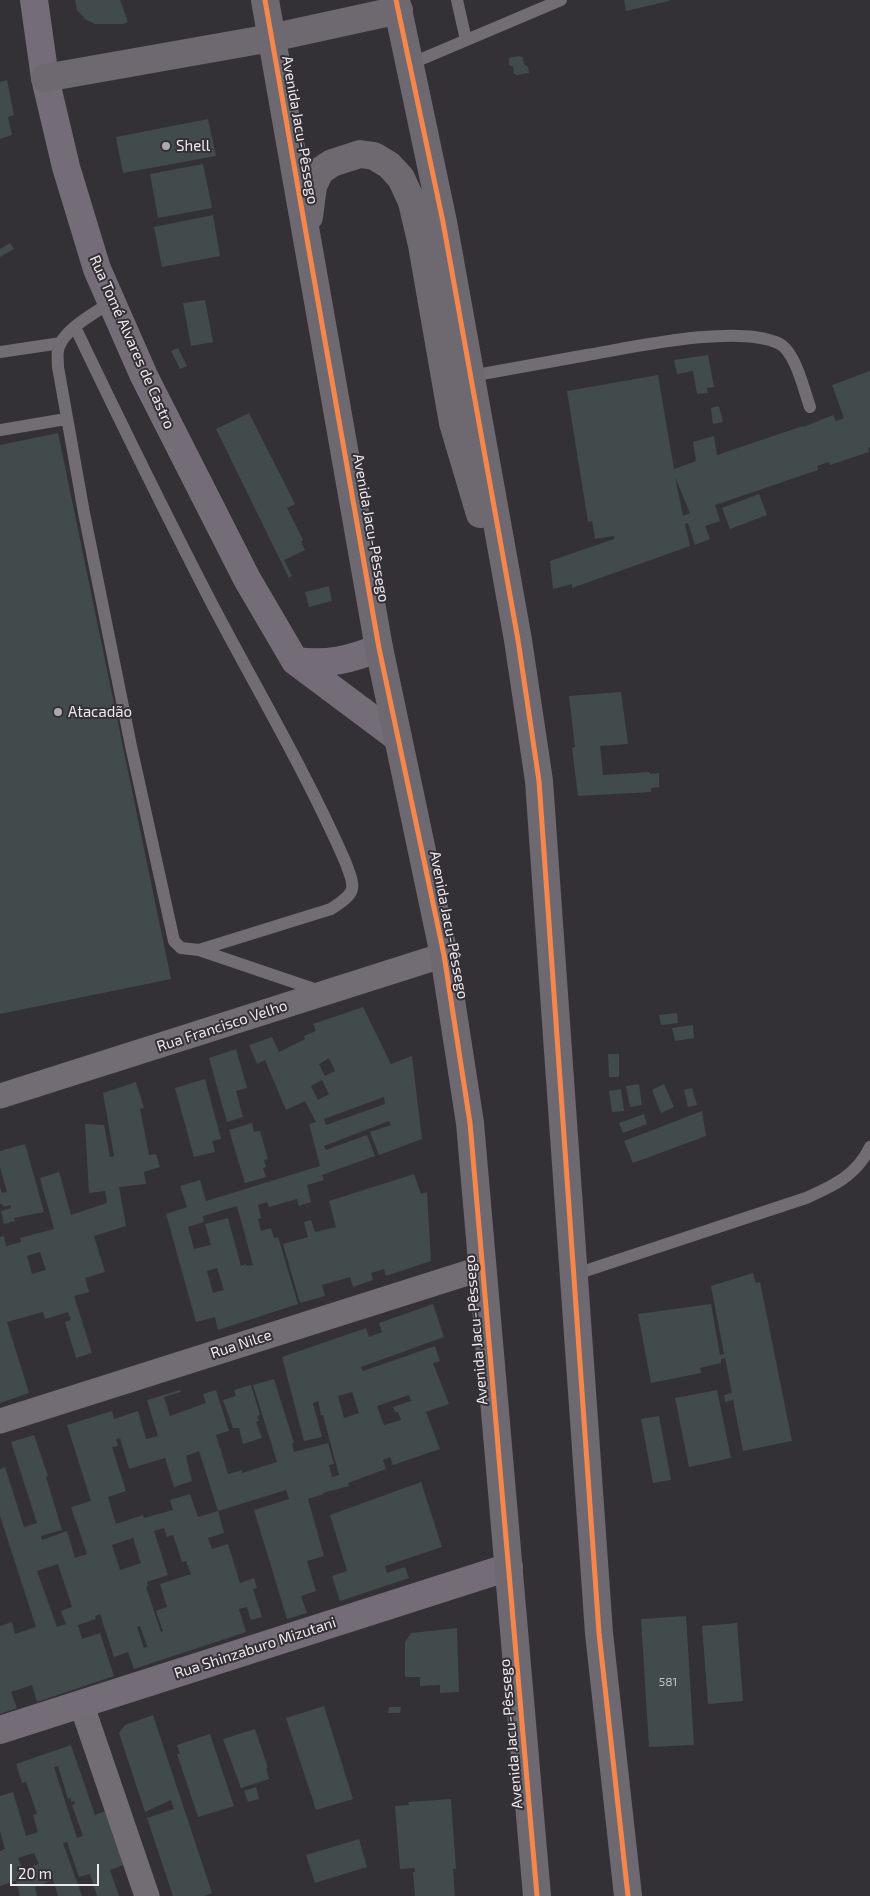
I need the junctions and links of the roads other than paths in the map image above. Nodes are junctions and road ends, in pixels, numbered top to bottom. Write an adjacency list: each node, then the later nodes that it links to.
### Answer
1 (34, 0): 9 (street, Rua Tomé Alvares de Castro)
2 (265, 0): 6 (highway, Avenida Jacu-Pêssego)
3 (457, 0): 7 (lane)
4 (561, 0): 7 (lane)
5 (398, 5): 6 (highway); 8 (highway)
6 (271, 38): 9 (highway); 10 (highway, Avenida Jacu-Pêssego)
7 (466, 40): 8 (lane)
8 (410, 64): 15 (highway)
9 (45, 78): 11 (street, Rua Tomé Alvares de Castro)
10 (309, 249): 19 (highway); 20 (highway, Avenida Jacu-Pêssego)
11 (111, 302): 12 (lane); 21 (street, Rua Tomé Alvares de Castro)
12 (75, 326): 13 (lane); 23 (lane)
13 (61, 343): 14 (lane); 17 (lane)
14 (0, 352)
15 (471, 376): 16 (lane); 19 (highway)
16 (810, 406)
17 (66, 419): 18 (lane); 23 (lane)
18 (0, 430)
19 (518, 640): 29 (highway)
20 (380, 648): 21 (street); 22 (highway, Avenida Jacu-Pêssego)
21 (295, 661): 22 (street, Rua Tomé Alvares de Castro)
22 (398, 738): 24 (highway, Avenida Jacu-Pêssego)
23 (199, 950): 25 (lane)
24 (444, 955): 25 (street, Rua Francisco Velho); 28 (highway, Avenida Jacu-Pêssego)
25 (324, 993): 26 (street, Rua Francisco Velho)
26 (0, 1096)
27 (870, 1147): 29 (lane)
28 (483, 1268): 30 (street, Rua Nilce); 31 (highway, Avenida Jacu-Pêssego)
29 (573, 1275): 36 (highway)
30 (0, 1420)
31 (509, 1567): 32 (street, Rua Shinzaburo Mizutani); 35 (highway, Avenida Jacu-Pêssego)
32 (81, 1704): 33 (street, Rua Shinzaburo Mizutani); 34 (street)
33 (0, 1730)
34 (147, 1896)
35 (537, 1896)
36 (628, 1896)

